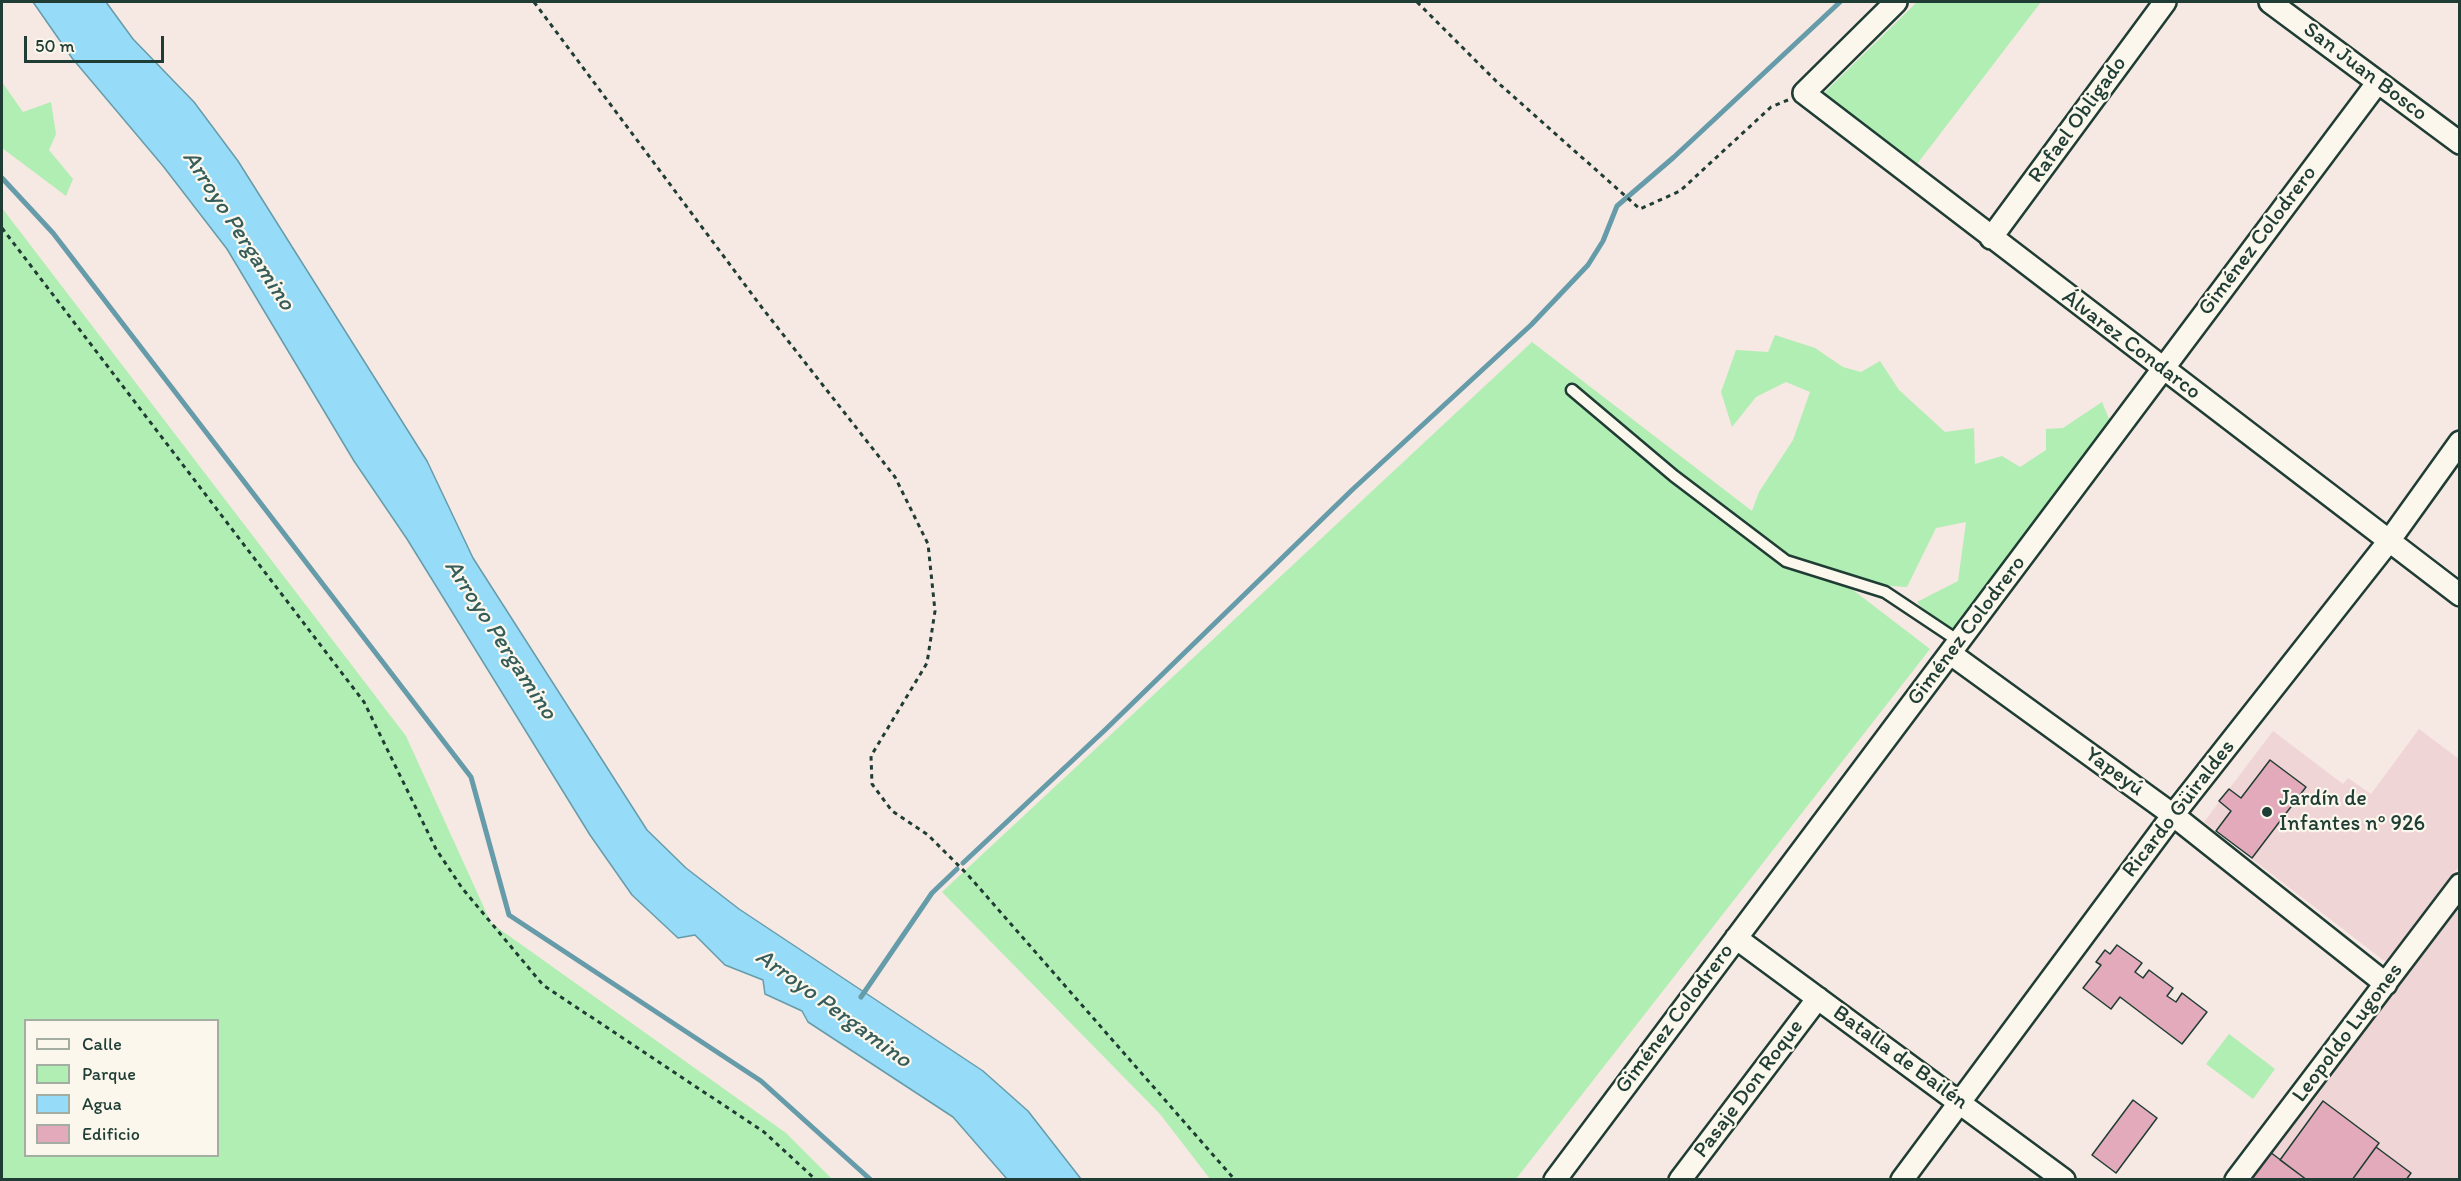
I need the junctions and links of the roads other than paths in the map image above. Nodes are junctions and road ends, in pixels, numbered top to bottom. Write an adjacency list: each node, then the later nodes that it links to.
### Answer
1 (1896, 2): 6 (street, Álvarez Condarco)
2 (2165, 2): 6 (street, Rafael Obligado)
3 (2270, 2): 4 (street, San Juan Bosco)
4 (2378, 81): 5 (street, San Juan Bosco); 7 (street, Giménez Colodrero)
5 (2458, 139)
6 (1991, 238): 7 (street, Álvarez Condarco)
7 (2162, 368): 10 (street, Álvarez Condarco); 12 (street, Giménez Colodrero)
8 (1572, 390): 12 (lane)
9 (2460, 441): 10 (street, Ricardo Güiraldes)
10 (2389, 542): 11 (street, Álvarez Condarco); 13 (street, Ricardo Güiraldes)
11 (2460, 595)
12 (1955, 648): 13 (street, Yapeyú); 15 (street, Giménez Colodrero)
13 (2173, 815): 16 (street, Yapeyú); 18 (street, Ricardo Güiraldes)
14 (2460, 885): 16 (street, Leopoldo Lugones)
15 (1736, 938): 17 (street, Batalla de Bailén); 19 (street, Giménez Colodrero)
16 (2386, 984): 23 (street, Leopoldo Lugones)
17 (1818, 998): 18 (street, Batalla de Bailén); 20 (street, Pasaje Don Roque)
18 (1960, 1101): 21 (street, Ricardo Güiraldes); 22 (street, Batalla de Bailén)
19 (1555, 1179)
20 (1680, 1179)
21 (1902, 1179)
22 (2064, 1179)
23 (2236, 1179)

